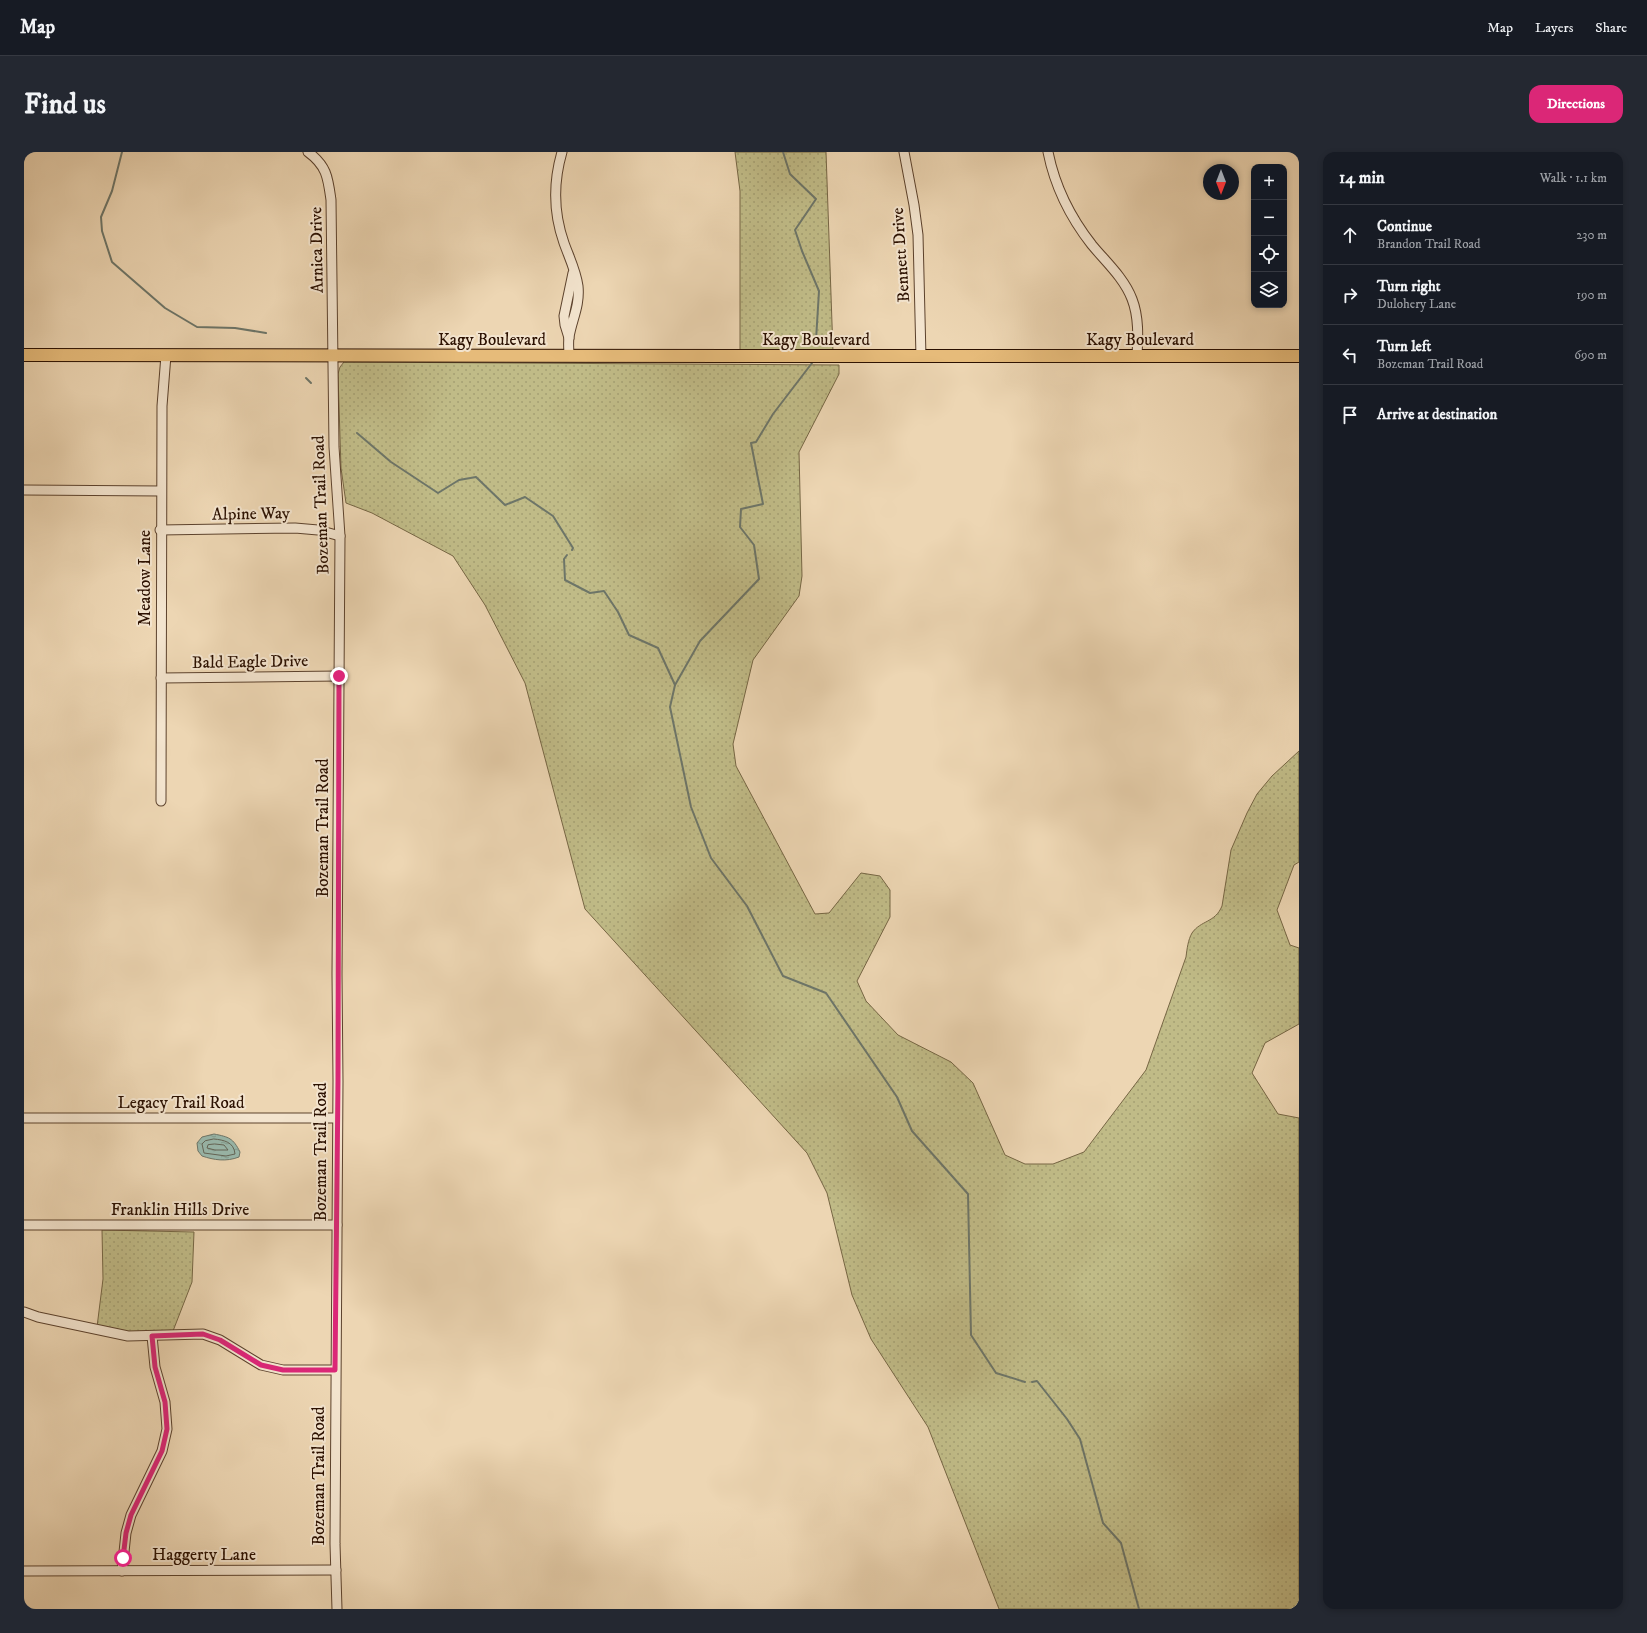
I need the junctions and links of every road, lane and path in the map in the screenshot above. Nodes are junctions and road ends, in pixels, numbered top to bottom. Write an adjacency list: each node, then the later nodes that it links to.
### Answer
1 (308, 152): 7 (street, Arnica Drive)
2 (562, 152): 8 (street)
3 (904, 152): 9 (street, Bennett Drive)
4 (1048, 152): 10 (street)
5 (24, 355): 6 (main road)
6 (166, 355): 7 (main road); 13 (street, Meadow Lane)
7 (332, 356): 8 (main road, Kagy Boulevard); 15 (street, Bozeman Trail Road)
8 (569, 356): 9 (main road, Kagy Boulevard)
9 (921, 356): 10 (main road, Kagy Boulevard)
10 (1137, 356): 11 (main road, Kagy Boulevard)
11 (1299, 356)
12 (24, 490): 13 (street)
13 (161, 491): 14 (street, Meadow Lane)
14 (160, 530): 15 (street, Alpine Way); 17 (street, Meadow Lane)
15 (340, 536): 16 (street, Bozeman Trail Road)
16 (339, 676): 17 (street, Bald Eagle Drive); 20 (street, Bozeman Trail Road)
17 (161, 678): 18 (street, Meadow Lane)
18 (161, 800)
19 (24, 1118): 20 (street, Legacy Trail Road)
20 (337, 1118): 22 (street, Bozeman Trail Road)
21 (24, 1225): 22 (street, Franklin Hills Drive)
22 (337, 1225): 25 (street, Bozeman Trail Road)
23 (24, 1312): 24 (street)
24 (152, 1336): 25 (street); 28 (street)
25 (335, 1370): 26 (street, Bozeman Trail Road)
26 (336, 1570): 28 (street, Haggerty Lane); 29 (street, Bozeman Trail Road)
27 (24, 1571): 28 (street, Haggerty Lane)
28 (122, 1571)
29 (337, 1609)

